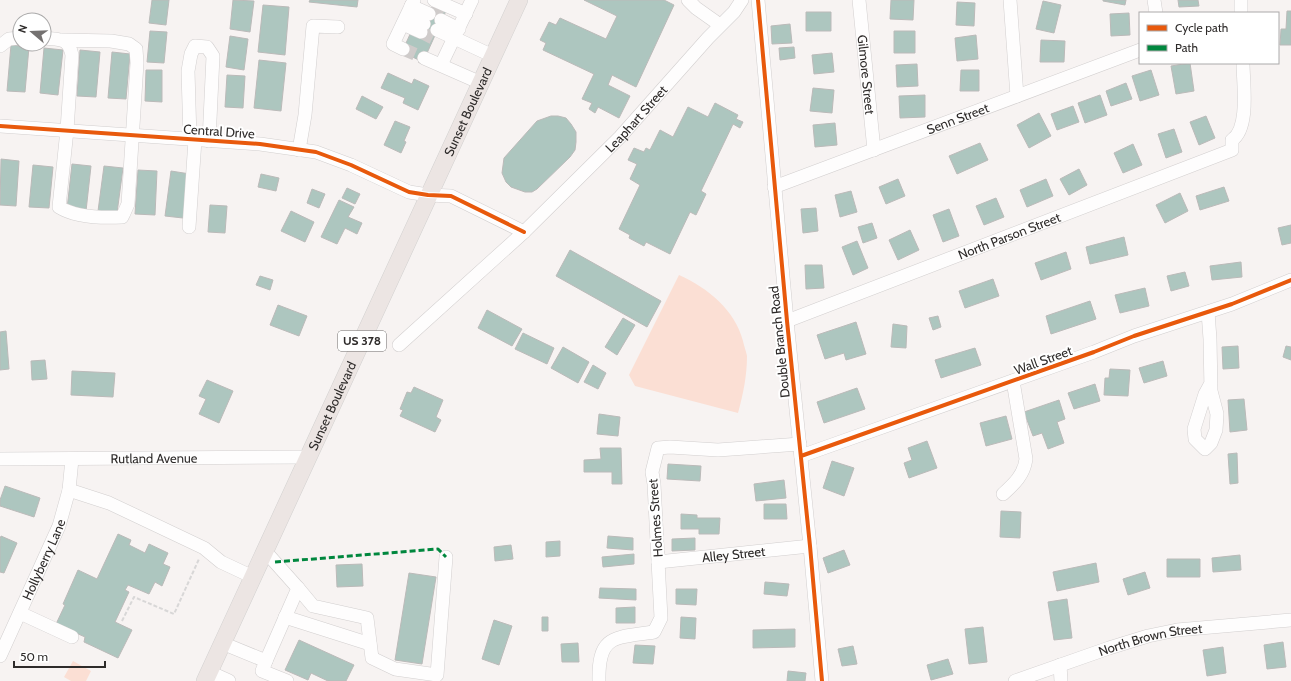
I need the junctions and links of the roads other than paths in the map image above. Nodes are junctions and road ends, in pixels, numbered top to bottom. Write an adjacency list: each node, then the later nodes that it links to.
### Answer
1 (472, 0): 17 (street)
2 (519, 0): 24 (main road, Sunset Boulevard / US 378)
3 (688, 0): 14 (street)
4 (742, 0): 14 (street, Leaphart Street)
5 (758, 0): 37 (street, Double Branch Road)
6 (860, 0): 36 (street, Gilmore Street)
7 (1010, 0): 29 (street)
8 (1154, 0): 11 (street)
9 (1241, 0): 12 (street)
10 (410, 9): 13 (street); 13 (street); 22 (street)
11 (1156, 12)
12 (1241, 12)
13 (428, 16): 17 (street)
14 (720, 25): 40 (street, Leaphart Street)
15 (439, 26): 17 (street)
16 (338, 27): 35 (street)
17 (458, 30): 24 (street); 27 (street)
18 (12, 38): 21 (street)
19 (52, 39): 20 (street)
20 (63, 40): 31 (street); 32 (street)
21 (0, 46)
22 (403, 49)
23 (1139, 50): 29 (street, Senn Street)
24 (493, 56): 28 (main road, Sunset Boulevard / US 378)
25 (424, 58): 27 (street)
26 (1243, 64): 43 (street, North Parson Street)
27 (441, 65): 28 (street)
28 (481, 82): 38 (main road, Sunset Boulevard / US 378)
29 (1017, 96): 36 (street, Senn Street)
30 (0, 126): 31 (street, Central Drive)
31 (67, 130): 32 (street, Central Drive); 32 (street)
32 (133, 135): 33 (street, Central Drive)
33 (192, 139): 34 (street, Central Drive); 34 (street); 39 (street)
34 (209, 141): 35 (street, Central Drive)
35 (299, 150): 38 (street, Central Drive)
36 (874, 150): 37 (street, Senn Street)
37 (774, 187): 43 (street, Double Branch Road)
38 (428, 195): 40 (street); 48 (main road, Sunset Boulevard / US 378)
39 (189, 227)
40 (524, 232): 44 (street, Leaphart Street)
41 (1291, 280): 42 (street, Wall Street)
42 (1208, 312): 45 (street, Wall Street); 46 (street)
43 (787, 321): 47 (street, Double Branch Road)
44 (399, 346)
45 (1012, 381): 47 (street, Wall Street); 52 (street)
46 (1211, 383)
47 (800, 450): 53 (street, Double Branch Road); 56 (street, Holmes Street)
48 (309, 457): 50 (street, Rutland Avenue); 54 (main road, Sunset Boulevard / US 378)
49 (0, 459): 50 (street, Rutland Avenue)
50 (72, 459): 51 (street, Hollyberry Lane)
51 (69, 490): 57 (street); 59 (street, Hollyberry Lane)
52 (1003, 494)
53 (810, 546): 56 (street, Alley Street); 72 (street, Double Branch Road)
54 (265, 551): 57 (main road, Sunset Boulevard / US 378); 58 (street)
55 (446, 557): 64 (street)
56 (658, 562): 71 (street, Holmes Street)
57 (253, 577): 63 (main road, Sunset Boulevard / US 378)
58 (298, 588): 60 (street); 64 (street)
59 (20, 613): 62 (street); 65 (street, Hollyberry Lane)
60 (285, 617): 64 (street); 66 (street)
61 (1291, 620): 67 (street, North Brown Street)
62 (72, 637)
63 (222, 643): 66 (street); 68 (main road, Sunset Boulevard / US 378)
64 (370, 644)
65 (0, 656)
66 (266, 661): 70 (street)
67 (1060, 665): 73 (street, North Brown Street); 74 (street)
68 (207, 676): 69 (street)
69 (230, 681)
70 (287, 681)
71 (599, 681)
72 (822, 681)
73 (1015, 681)
74 (1061, 681)

